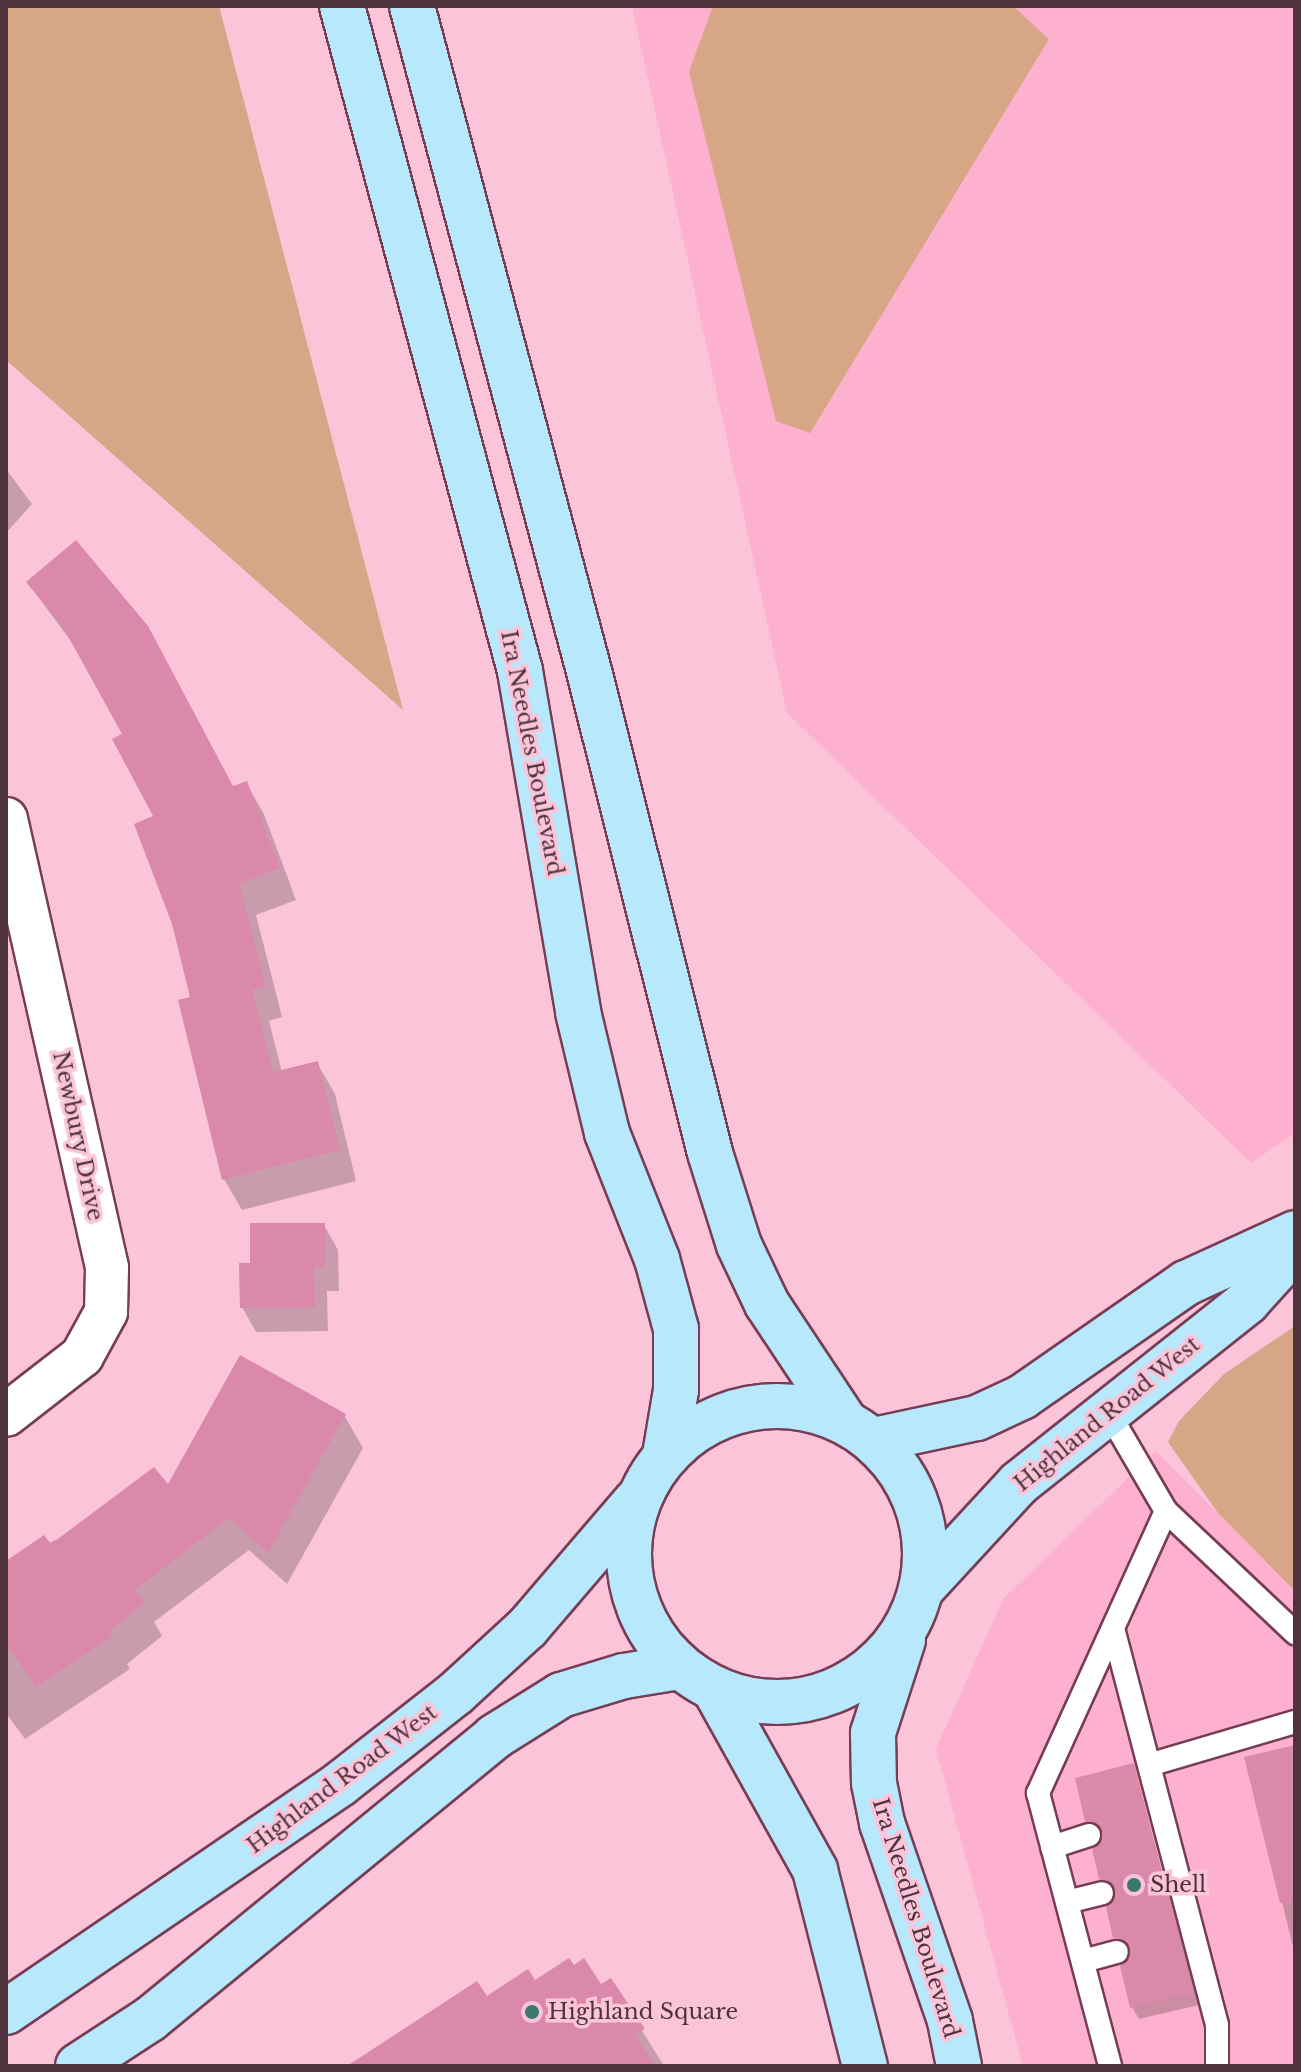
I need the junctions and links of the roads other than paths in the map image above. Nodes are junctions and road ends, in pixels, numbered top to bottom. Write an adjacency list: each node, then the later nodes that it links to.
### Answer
1 (342, 6): 9 (main road, Ira Needles Boulevard)
2 (412, 6): 8 (main road)
3 (6, 819): 7 (street, Newbury Drive)
4 (1295, 1233): 8 (main road)
5 (1295, 1249): 6 (main road, Highland Road West)
6 (1107, 1410): 11 (lane); 12 (main road, Highland Road West)
7 (6, 1415)
8 (859, 1430): 9 (main road); 12 (main road)
9 (665, 1455): 10 (main road)
10 (638, 1499): 16 (main road); 26 (main road, Highland Road West)
11 (1166, 1511): 14 (lane); 15 (lane)
12 (924, 1586): 13 (main road)
13 (906, 1630): 17 (main road); 29 (main road, Ira Needles Boulevard)
14 (1114, 1632): 19 (lane); 21 (lane)
15 (1295, 1633)
16 (679, 1667): 17 (main road); 27 (main road)
17 (715, 1690): 28 (main road)
18 (1295, 1722): 19 (lane)
19 (1152, 1764): 31 (lane)
20 (1089, 1835): 21 (lane)
21 (1052, 1847): 23 (lane)
22 (1102, 1893): 23 (lane)
23 (1067, 1902): 25 (lane)
24 (1117, 1952): 25 (lane)
25 (1083, 1961): 30 (lane)
26 (6, 2012)
27 (78, 2066)
28 (865, 2066)
29 (959, 2066)
30 (1110, 2066)
31 (1217, 2066)

